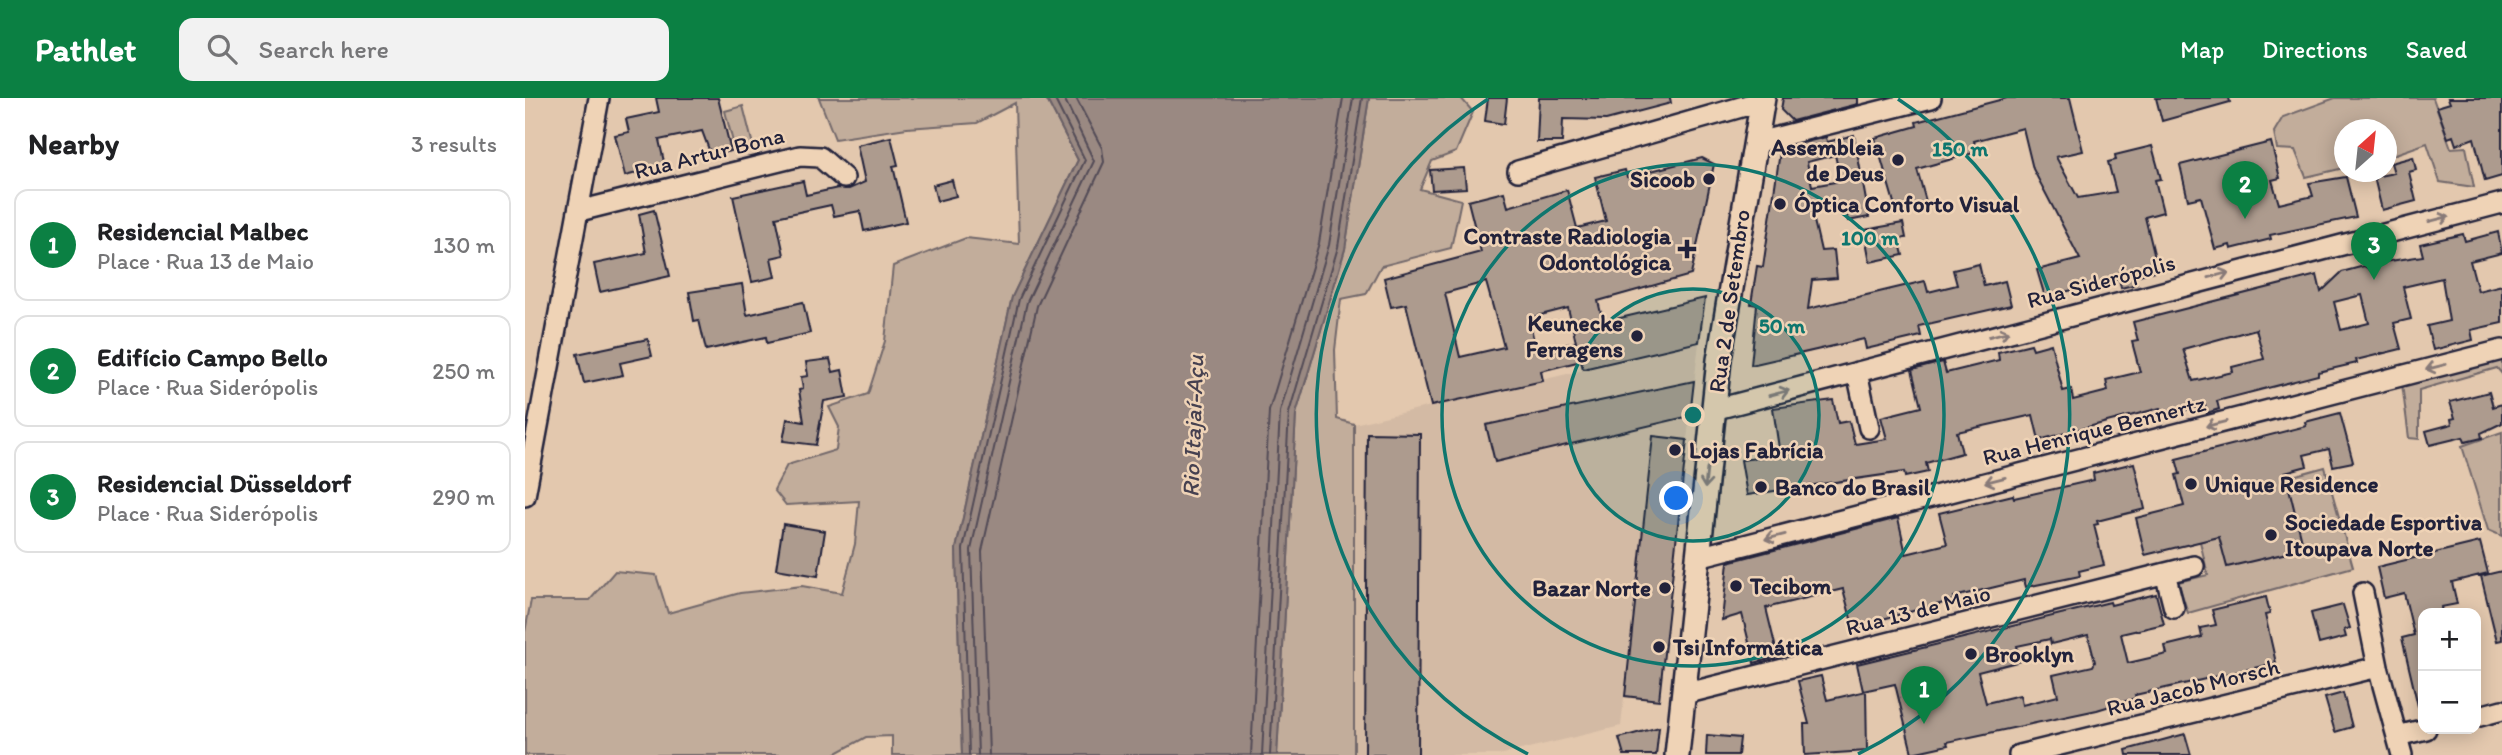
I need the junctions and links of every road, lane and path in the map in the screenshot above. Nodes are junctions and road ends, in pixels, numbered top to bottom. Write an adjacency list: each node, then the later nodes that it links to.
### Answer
1 (599, 98): 8 (street)
2 (1931, 98): 4 (street)
3 (1763, 100): 4 (main road, Rua 2 de Setembro); 5 (street)
4 (1754, 143): 11 (main road, Rua 2 de Setembro)
5 (1518, 171)
6 (844, 178): 8 (street, Rua Artur Bona)
7 (2502, 203): 10 (street, Rua Siderópolis, one-way to 7)
8 (579, 211): 13 (street)
9 (2502, 350): 14 (street, Rua Henrique Bennertz, one-way to 14)
10 (1857, 372): 11 (street, Rua Siderópolis, one-way to 10); 12 (street)
11 (1713, 410): 14 (main road, Rua 2 de Setembro, one-way to 14)
12 (1868, 428)
13 (525, 496)
14 (1698, 557): 20 (main road, Rua 2 de Setembro)
15 (2194, 566): 16 (street, Rua 13 de Maio)
16 (2165, 573): 18 (street); 20 (street, Rua 13 de Maio)
17 (2363, 593): 19 (street)
18 (2174, 608)
19 (2378, 667): 24 (street); 26 (street, Rua Jacob Morsch)
20 (1684, 694): 25 (main road, Rua 2 de Setembro)
21 (2502, 710): 22 (street)
22 (2481, 715)
23 (2418, 734): 24 (street)
24 (2400, 745)
25 (1677, 755)
26 (2019, 755)

